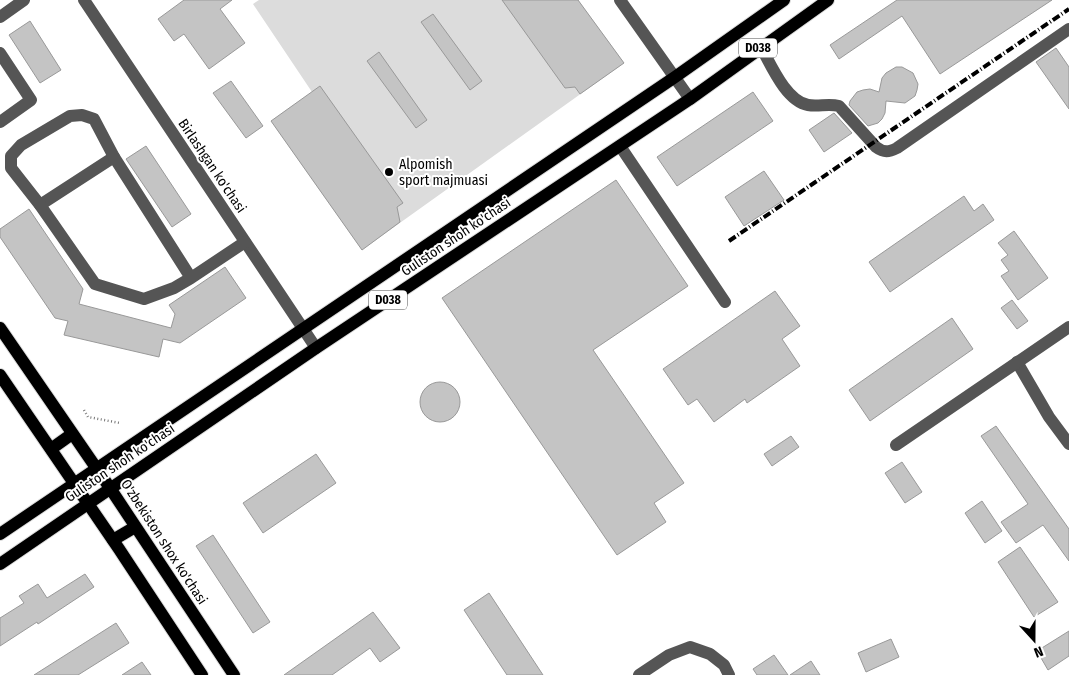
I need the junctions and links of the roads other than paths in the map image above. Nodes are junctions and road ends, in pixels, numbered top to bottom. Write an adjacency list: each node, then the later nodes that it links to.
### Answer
1 (24, 0): 6 (street)
2 (84, 0): 16 (street, Birlashgan ko'chasi)
3 (620, 0): 10 (street)
4 (784, 0): 10 (main road, Guliston shoh ko'chasi / D038)
5 (828, 0): 8 (main road, Guliston shoh ko'chasi / D038)
6 (0, 16)
7 (1069, 29): 8 (street)
8 (761, 47): 11 (main road, Guliston shoh ko'chasi / D038)
9 (0, 53): 12 (street)
10 (675, 77): 11 (street); 21 (main road, Guliston shoh ko'chasi / D038)
11 (690, 99): 13 (main road, Guliston shoh ko'chasi / D038)
12 (0, 122)
13 (620, 146): 18 (street); 22 (main road, Guliston shoh ko'chasi / D038)
14 (114, 157): 15 (street); 15 (street); 17 (street)
15 (40, 204): 17 (street)
16 (245, 242): 17 (street); 21 (street, Birlashgan ko'chasi)
17 (191, 278)
18 (725, 302)
19 (1069, 327): 23 (street)
20 (0, 328): 25 (main road, O'zbekiston shox ko'chasi)
21 (303, 329): 22 (street, Birlashgan ko'chasi); 29 (main road, Guliston shoh ko'chasi / D038)
22 (316, 348): 31 (main road, Guliston shoh ko'chasi / D038)
23 (1017, 362): 26 (street); 27 (street)
24 (0, 375): 28 (main road)
25 (72, 434): 28 (main road); 29 (main road, O'zbekiston shox ko'chasi)
26 (896, 444)
27 (1069, 444)
28 (51, 449): 30 (main road)
29 (96, 468): 30 (main road, Guliston shoh ko'chasi / D038); 31 (main road, O'zbekiston shox ko'chasi)
30 (74, 484): 32 (main road); 34 (main road, Guliston shoh ko'chasi)
31 (110, 488): 32 (main road, Guliston shoh ko'chasi / D038); 33 (main road, O'zbekiston shox ko'chasi)
32 (88, 503): 35 (main road); 36 (main road, Guliston shoh ko'chasi)
33 (135, 527): 35 (main road); 38 (main road, O'zbekiston shox ko'chasi)
34 (0, 534)
35 (113, 540): 37 (main road)
36 (0, 564)
37 (202, 675)
38 (234, 675)
39 (639, 675): 40 (street)
40 (729, 675)

